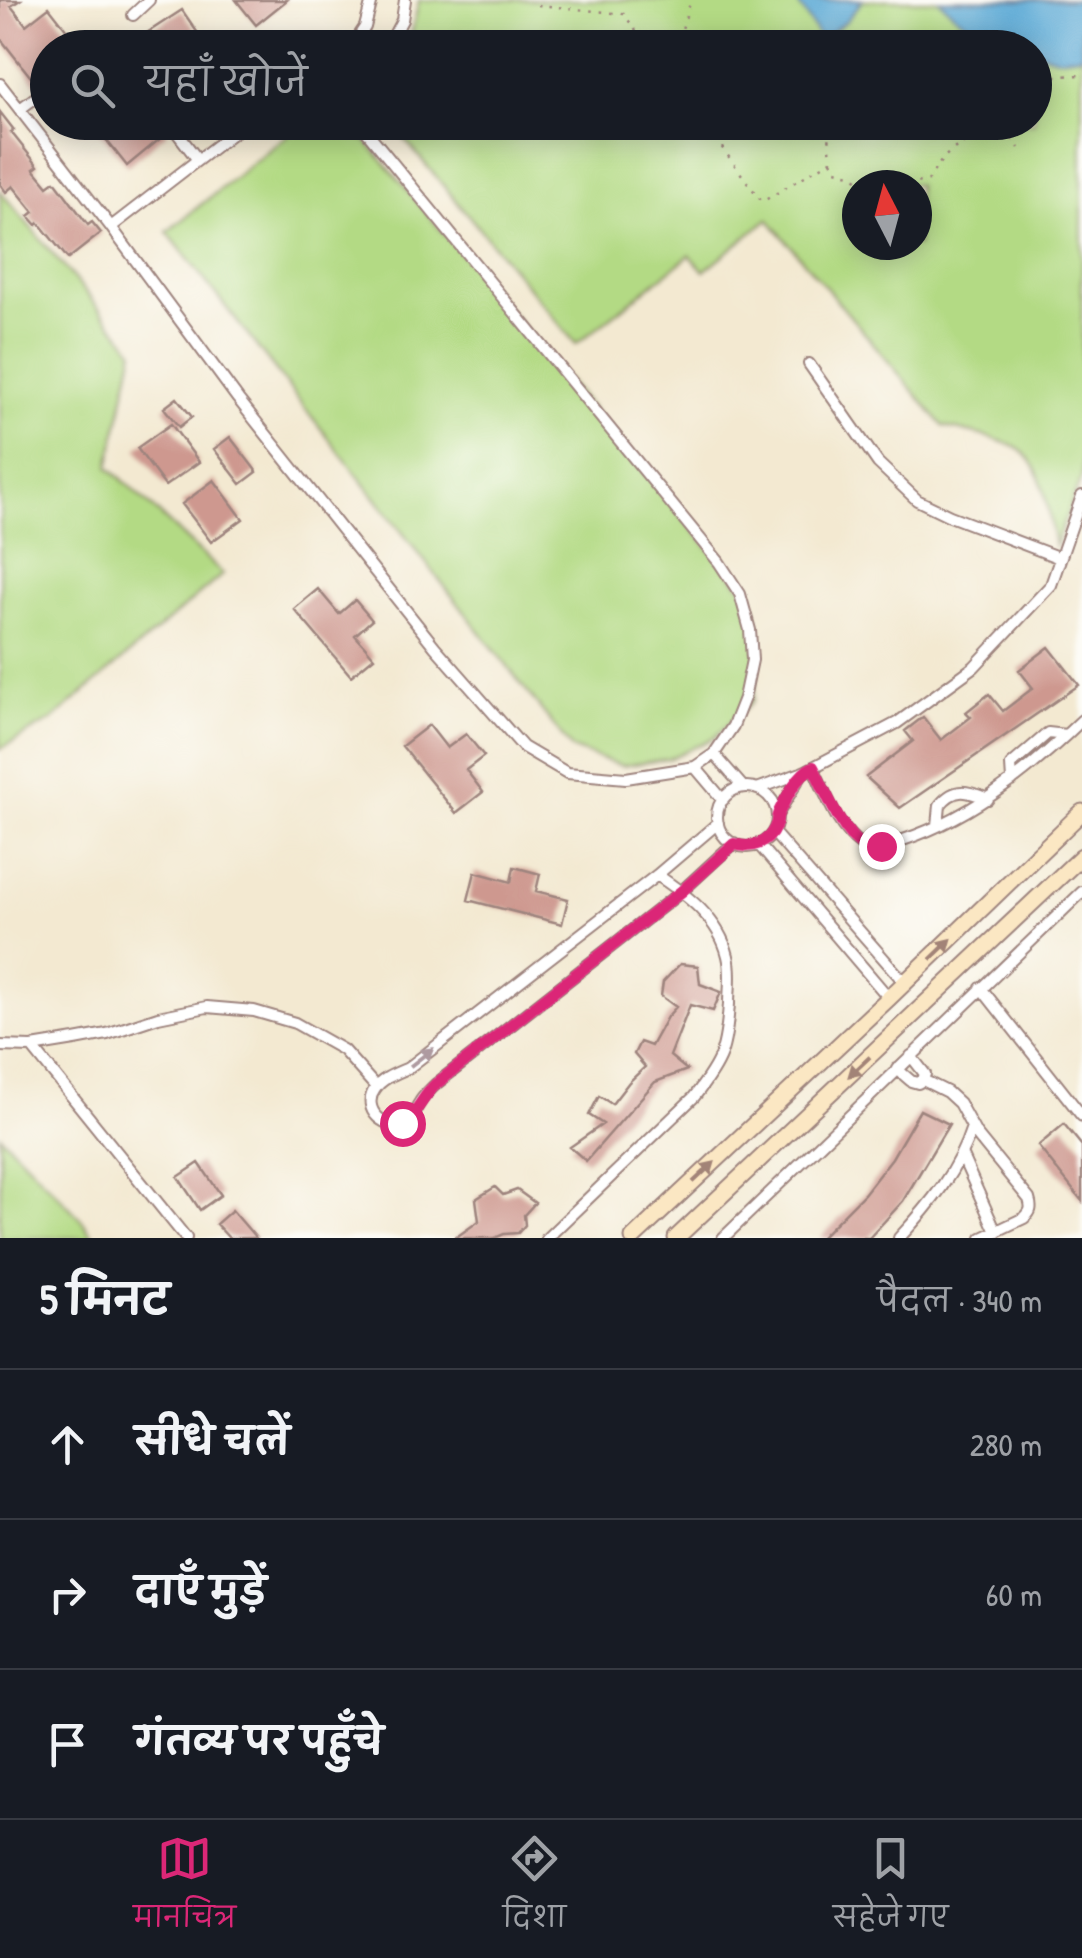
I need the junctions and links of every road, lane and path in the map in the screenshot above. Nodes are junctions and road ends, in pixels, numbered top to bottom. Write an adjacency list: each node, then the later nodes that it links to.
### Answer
1 (149, 0): 6 (street)
2 (372, 0): 7 (street)
3 (405, 0): 8 (street)
4 (691, 0): 10 (path)
5 (538, 5): 9 (path)
6 (133, 15)
7 (363, 30)
8 (397, 30)
9 (635, 30)
10 (682, 30)
11 (1082, 75): 12 (path)
12 (1052, 76)
13 (0, 84): 15 (street)
14 (30, 102): 15 (street)
15 (20, 109): 16 (street)
16 (30, 122)
17 (44, 140): 30 (street)
18 (182, 140): 26 (street)
19 (224, 140): 26 (street)
20 (374, 140): 35 (street)
21 (716, 140): 27 (path)
22 (829, 140): 27 (path)
23 (970, 140): 29 (path)
24 (1015, 140): 25 (path)
25 (1020, 148)
26 (198, 160): 30 (street)
27 (830, 160): 28 (path)
28 (842, 172)
29 (932, 174)
30 (111, 227): 36 (street)
31 (810, 364): 33 (street)
32 (1082, 496): 33 (street)
33 (1060, 558): 37 (street)
34 (1082, 720): 40 (street)
35 (714, 754): 36 (street); 38 (street)
36 (695, 768): 41 (street)
37 (808, 769): 39 (street); 43 (street); 45 (street)
38 (742, 788): 39 (street); 41 (street)
39 (756, 788): 43 (street)
40 (988, 798): 45 (street); 45 (street)
41 (723, 800): 44 (street)
42 (1082, 812): 55 (street, one-way to 42)
43 (777, 815): 46 (street)
44 (718, 822): 47 (street); 50 (street)
45 (938, 826)
46 (773, 832): 48 (street); 53 (street)
47 (734, 844): 48 (street); 51 (street)
48 (758, 844): 54 (street)
49 (1082, 856): 71 (street, one-way to 71)
50 (657, 875): 51 (street); 63 (street, one-way to 50)
51 (682, 891): 63 (street); 69 (street)
52 (1082, 892): 56 (street)
53 (845, 914): 54 (street); 55 (street)
54 (829, 927): 57 (street)
55 (905, 983): 57 (street)
56 (981, 988): 60 (street); 64 (street)
57 (889, 998): 70 (street, one-way to 57)
58 (0, 1046): 59 (street)
59 (32, 1047): 63 (street); 68 (street)
60 (911, 1056): 61 (street); 62 (street)
61 (897, 1070): 62 (street); 72 (street)
62 (923, 1080): 65 (street)
63 (376, 1087)
64 (1082, 1116)
65 (972, 1127): 66 (street); 67 (street)
66 (962, 1156): 67 (street); 73 (street)
67 (996, 1232): 74 (street)
68 (186, 1238)
69 (546, 1238)
70 (633, 1238)
71 (676, 1238)
72 (723, 1238)
73 (899, 1238)
74 (982, 1238)

